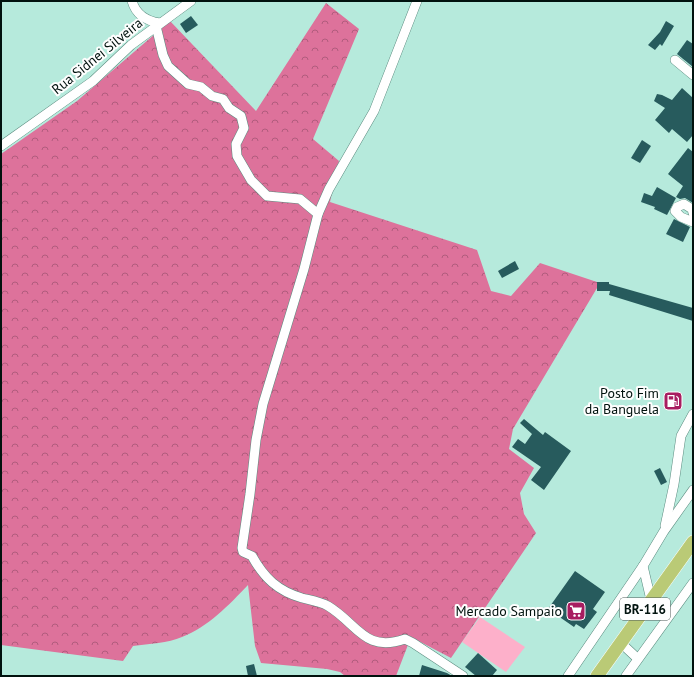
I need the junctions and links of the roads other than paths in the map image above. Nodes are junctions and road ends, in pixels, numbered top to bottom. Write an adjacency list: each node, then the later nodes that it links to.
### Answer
1 (132, 1): 4 (street)
2 (191, 1): 4 (street, Rua Sidnei Silveira)
3 (418, 1): 9 (street)
4 (158, 25): 7 (street, Rua Sidnei Silveira); 9 (street)
5 (675, 60): 6 (street)
6 (693, 75)
7 (1, 146)
8 (693, 213): 10 (street)
9 (318, 214): 20 (street)
10 (693, 221)
11 (693, 414): 13 (street)
12 (693, 490): 13 (street)
13 (664, 531): 15 (street)
14 (693, 542): 17 (highway, BR-116)
15 (643, 566): 17 (street); 21 (street)
16 (693, 582): 19 (street)
17 (651, 600): 18 (highway, BR-116)
18 (621, 642): 19 (street); 22 (highway, BR-116)
19 (637, 658): 23 (street)
20 (463, 676)
21 (568, 676)
22 (597, 676)
23 (626, 676)

